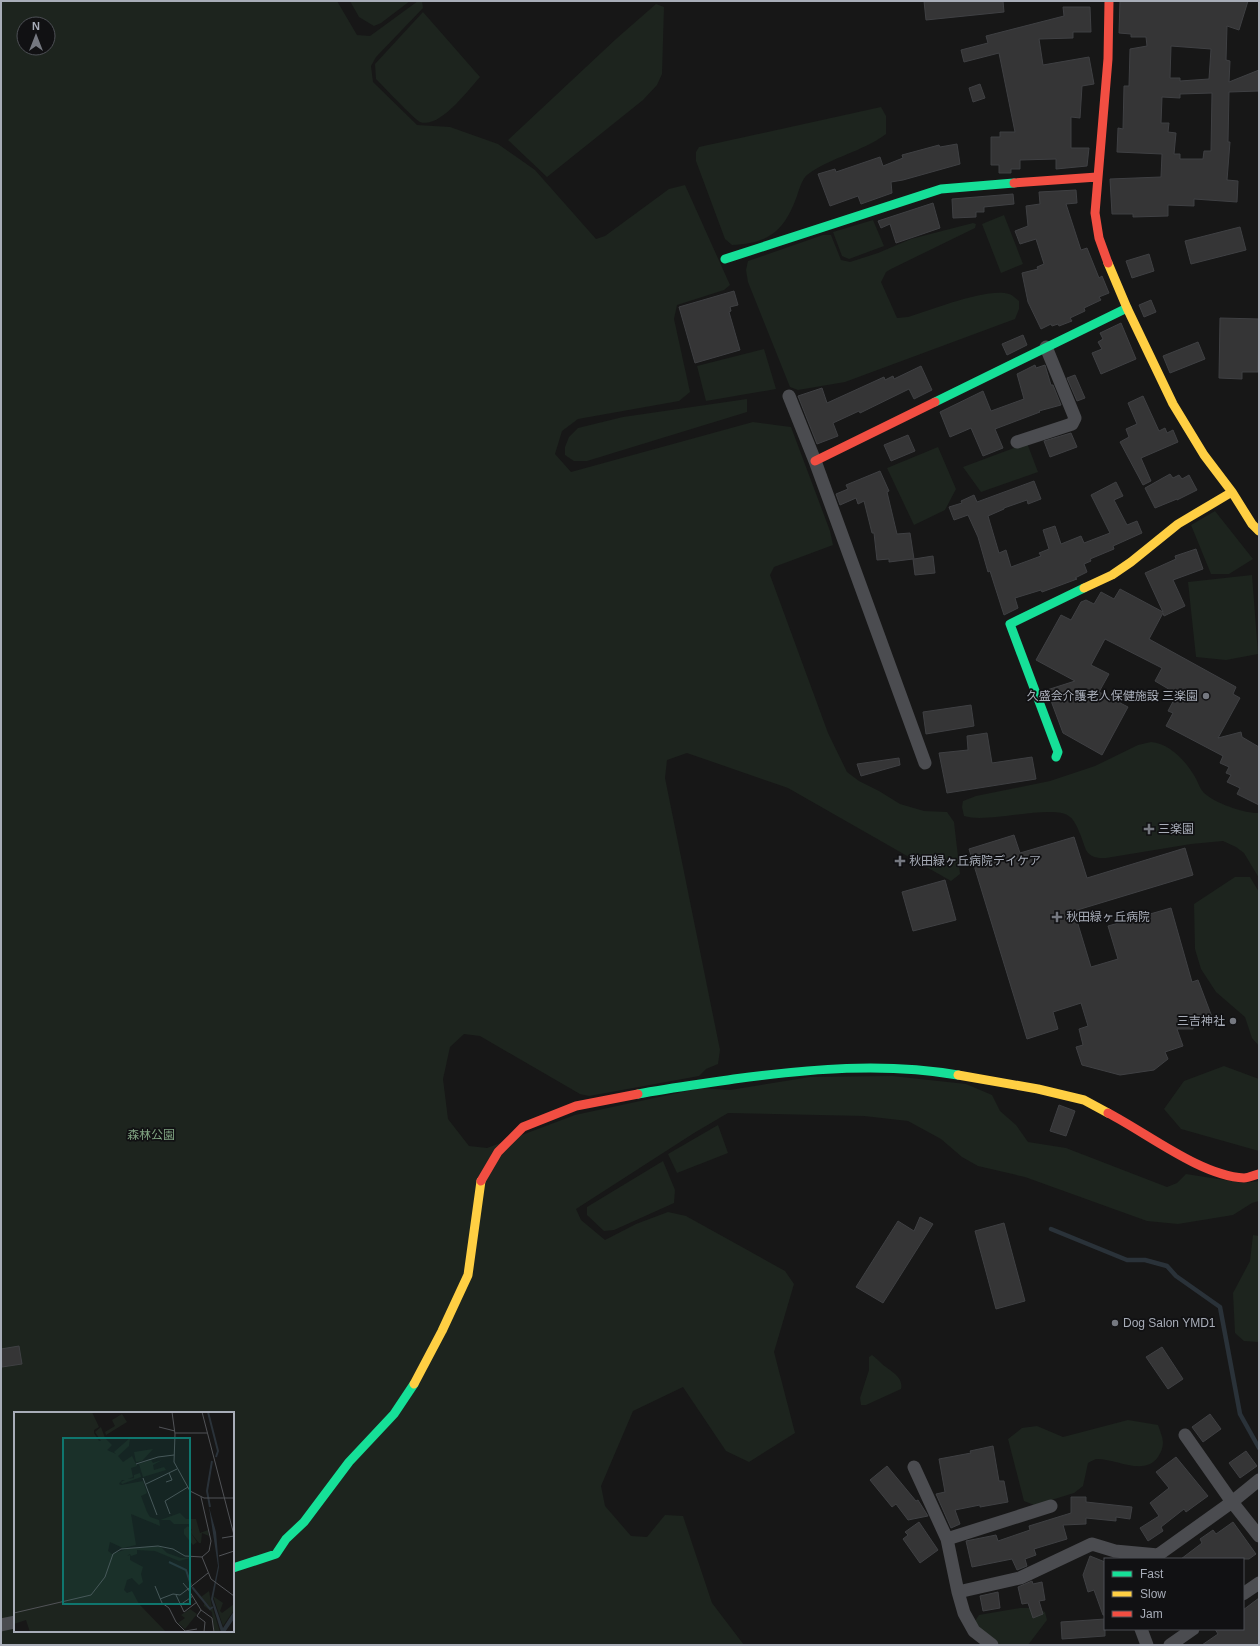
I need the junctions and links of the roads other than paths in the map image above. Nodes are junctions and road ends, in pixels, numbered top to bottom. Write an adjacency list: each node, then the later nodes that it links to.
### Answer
1 (1109, 1): 2 (street)
2 (1097, 177): 3 (street); 4 (street)
3 (726, 259)
4 (1127, 308): 5 (street); 9 (street)
5 (1046, 347): 7 (street); 8 (street)
6 (789, 396): 8 (street)
7 (1017, 442)
8 (816, 462): 12 (street)
9 (1232, 492): 10 (street); 11 (street)
10 (1259, 531)
11 (1056, 757)
12 (925, 763)
13 (1259, 1174): 22 (street)
14 (1185, 1435): 17 (street)
15 (914, 1466): 20 (street)
16 (1259, 1480): 17 (street)
17 (1232, 1502): 19 (street); 21 (street)
18 (1051, 1506): 20 (street)
19 (1259, 1536)
20 (947, 1539): 24 (street)
21 (1117, 1555): 24 (street)
22 (234, 1568)
23 (1259, 1583): 25 (street)
24 (958, 1592): 30 (street)
25 (1244, 1593)
26 (14, 1622): 27 (street)
27 (1, 1625)
28 (1141, 1630): 31 (street)
29 (1192, 1630): 32 (street)
30 (992, 1645)
31 (1147, 1645)
32 (1170, 1645)

